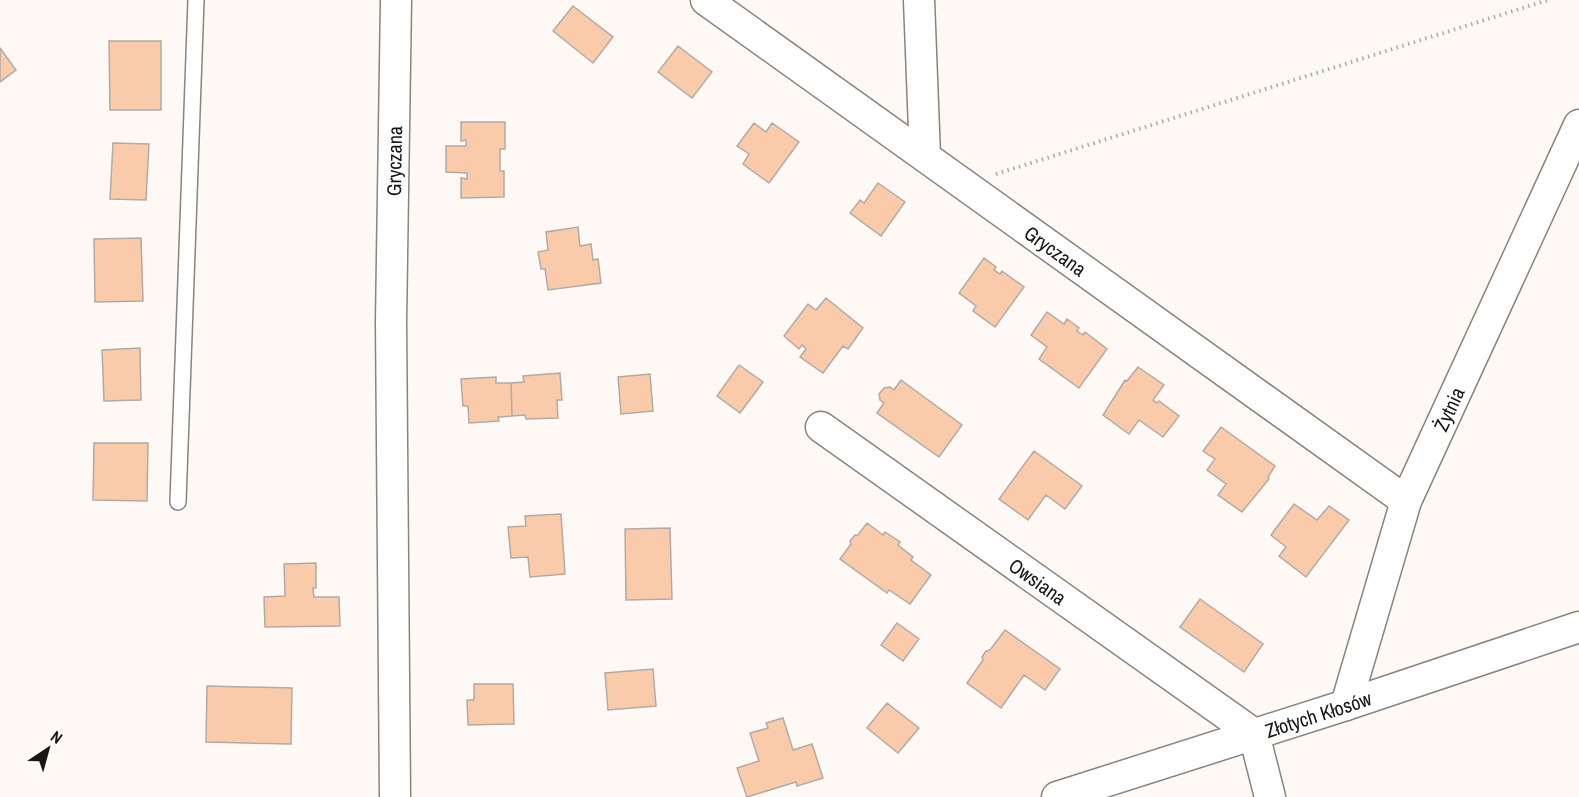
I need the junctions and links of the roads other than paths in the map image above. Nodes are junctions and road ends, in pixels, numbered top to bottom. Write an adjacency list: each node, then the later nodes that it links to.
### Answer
1 (196, 0): 9 (lane)
2 (396, 0): 13 (street, Gryczana)
3 (706, 0): 6 (street, Gryczana)
4 (919, 0): 6 (street)
5 (1579, 125): 8 (street, Żytnia)
6 (925, 156): 8 (street, Gryczana)
7 (821, 427): 12 (street, Owsiana)
8 (1406, 501): 11 (street, Żytnia)
9 (178, 502)
10 (1579, 627): 11 (street, Złotych Kłosów)
11 (1346, 705): 12 (street, Złotych Kłosów)
12 (1254, 734): 14 (street, Złotych Kłosów); 15 (street)
13 (395, 797)
14 (1057, 797)
15 (1270, 797)

